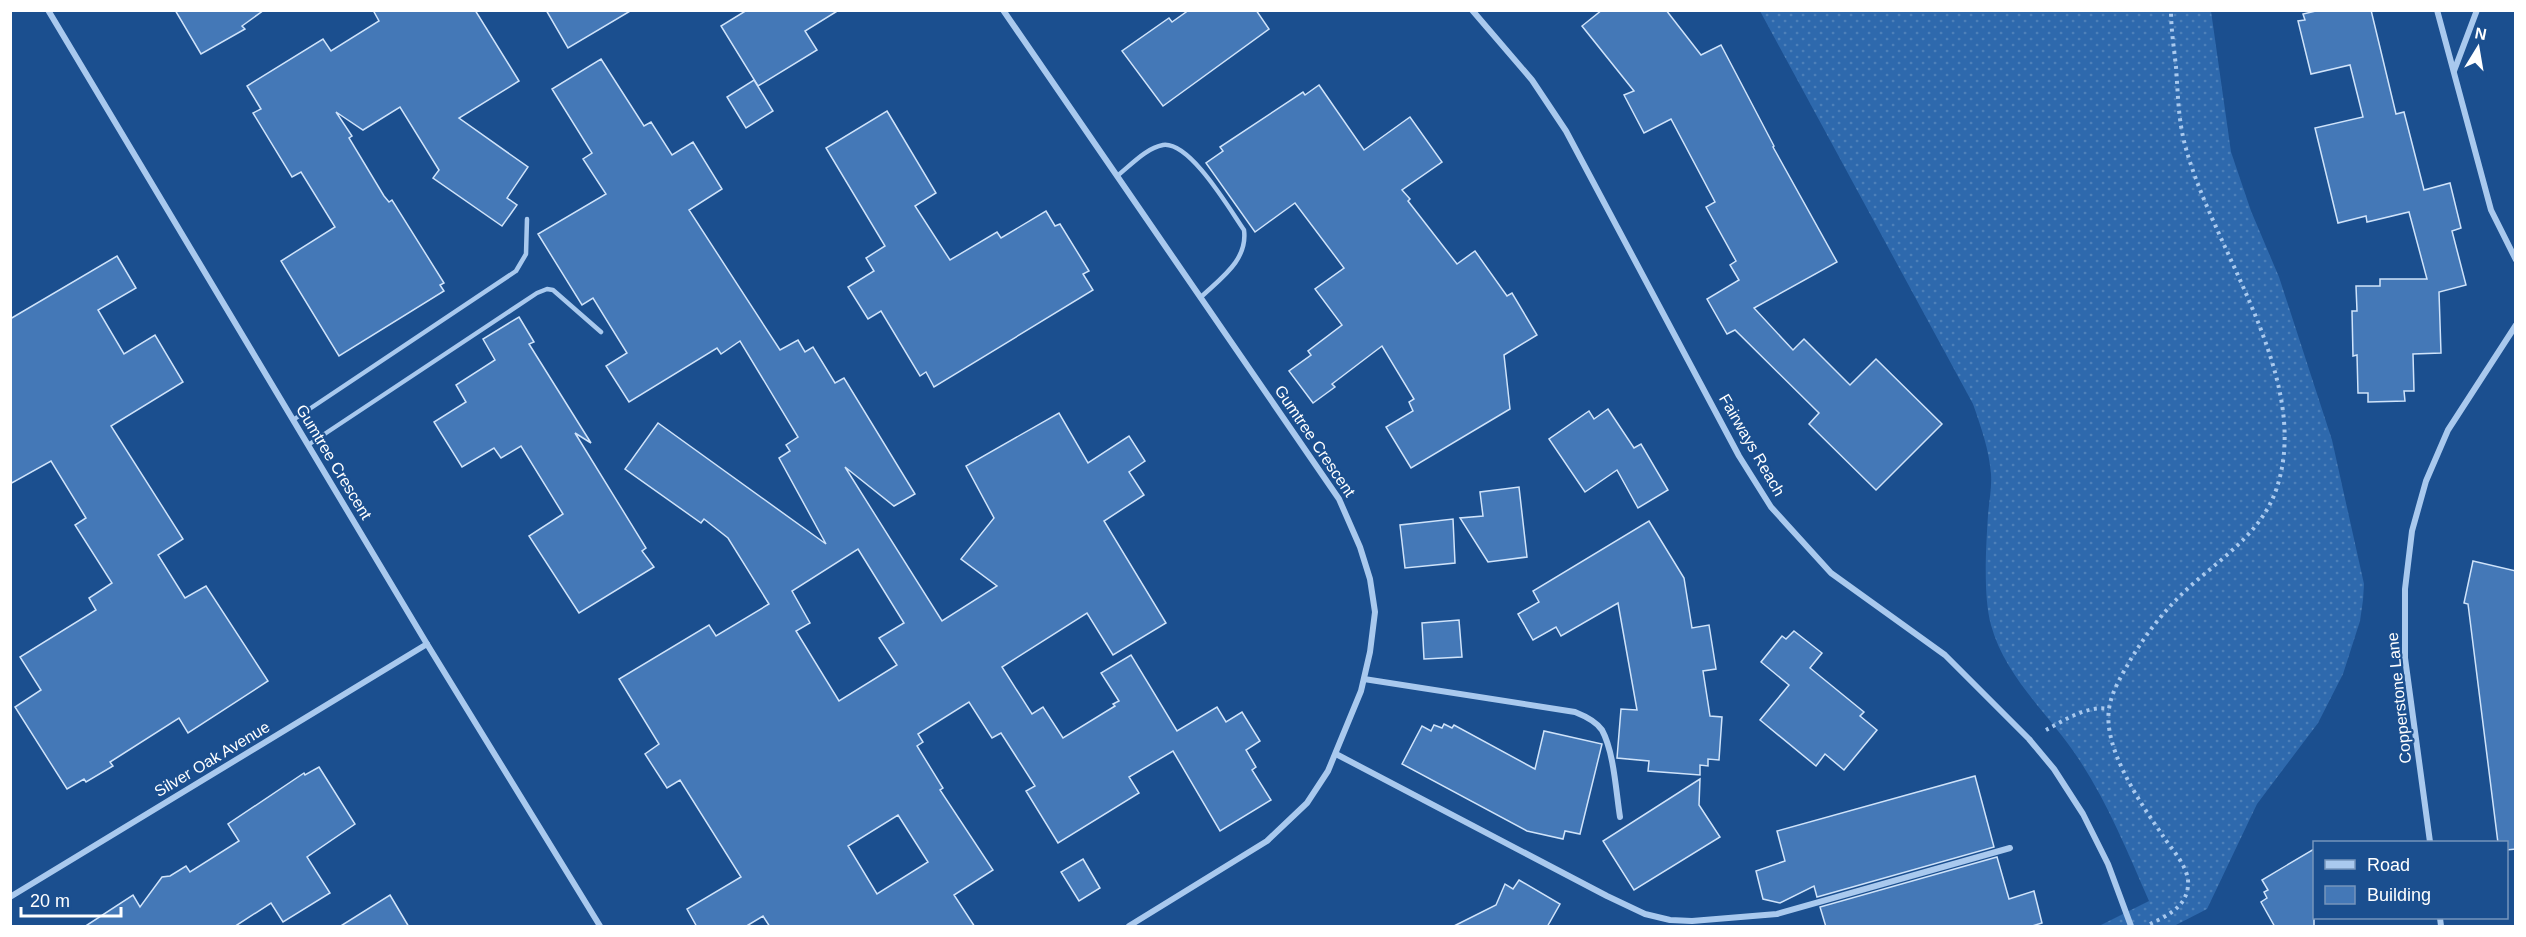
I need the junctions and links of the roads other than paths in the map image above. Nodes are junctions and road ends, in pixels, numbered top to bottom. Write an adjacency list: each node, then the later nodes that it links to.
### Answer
1 (48, 10): 13 (street, Gumtree Crescent)
2 (1003, 10): 7 (street, Gumtree Crescent)
3 (1472, 10): 24 (street, Fairways Reach)
4 (2437, 10): 6 (street)
5 (2477, 10): 6 (street)
6 (2453, 71): 9 (street)
7 (1117, 176): 10 (street, Gumtree Crescent); 10 (lane)
8 (527, 219): 13 (lane)
9 (2516, 260)
10 (1201, 297): 16 (street, Gumtree Crescent)
11 (2516, 325): 19 (street, Copperstone Lane)
12 (601, 332): 14 (lane)
13 (293, 420): 14 (street, Gumtree Crescent)
14 (308, 445): 15 (street, Gumtree Crescent)
15 (427, 644): 21 (street, Silver Oak Avenue); 22 (street, Gumtree Crescent)
16 (1364, 680): 17 (street, Gumtree Crescent); 18 (street)
17 (1336, 754): 20 (street); 23 (street, Gumtree Crescent)
18 (1620, 817)
19 (2430, 841)
20 (2010, 848)
21 (10, 897)
22 (600, 927)
23 (1129, 927)
24 (2131, 927)

